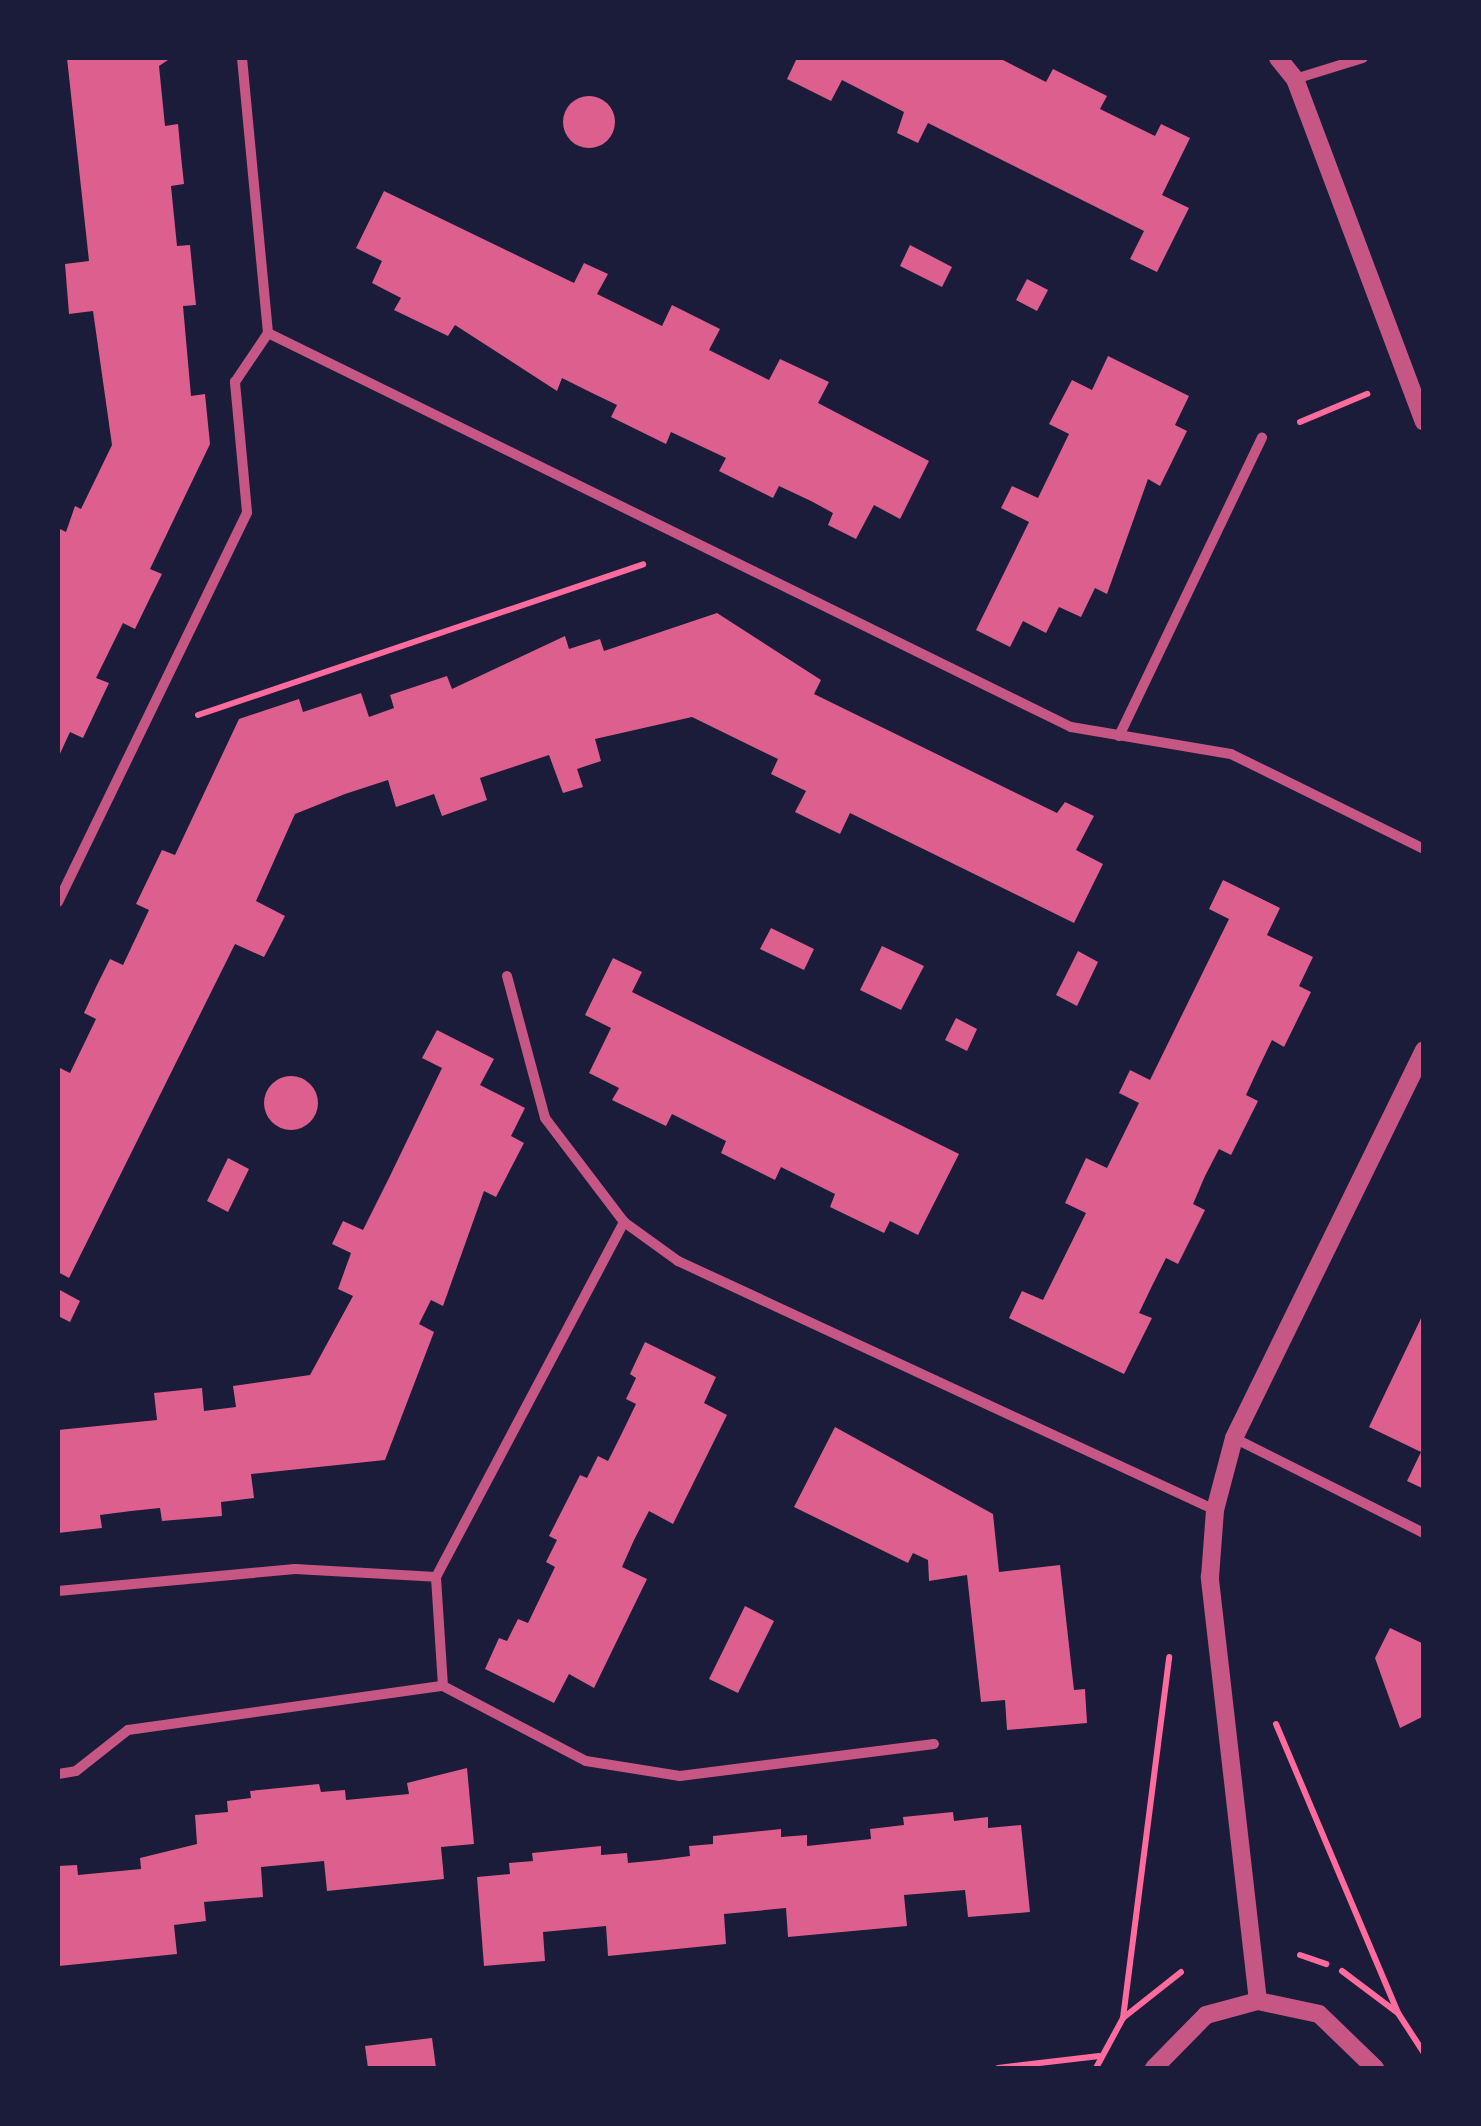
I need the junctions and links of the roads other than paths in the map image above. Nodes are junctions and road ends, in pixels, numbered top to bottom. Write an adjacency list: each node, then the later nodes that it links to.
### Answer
1 (242, 58): 5 (street)
2 (1278, 58): 4 (street)
3 (1363, 58): 4 (street)
4 (1295, 79): 6 (street)
5 (268, 333): 8 (street); 10 (street)
6 (1424, 422)
7 (1262, 438): 8 (street)
8 (1120, 736): 9 (street)
9 (1424, 850)
10 (58, 902)
11 (507, 976): 13 (street)
12 (1424, 1050): 14 (street)
13 (624, 1222): 15 (street); 17 (street)
14 (1234, 1438): 15 (street); 16 (street)
15 (1214, 1510): 22 (street)
16 (1424, 1533)
17 (436, 1577): 18 (street); 19 (street)
18 (58, 1591)
19 (443, 1686): 20 (street); 21 (street)
20 (934, 1744)
21 (58, 1774)
22 (1258, 2001): 23 (street); 24 (street)
23 (1154, 2068)
24 (1375, 2068)

